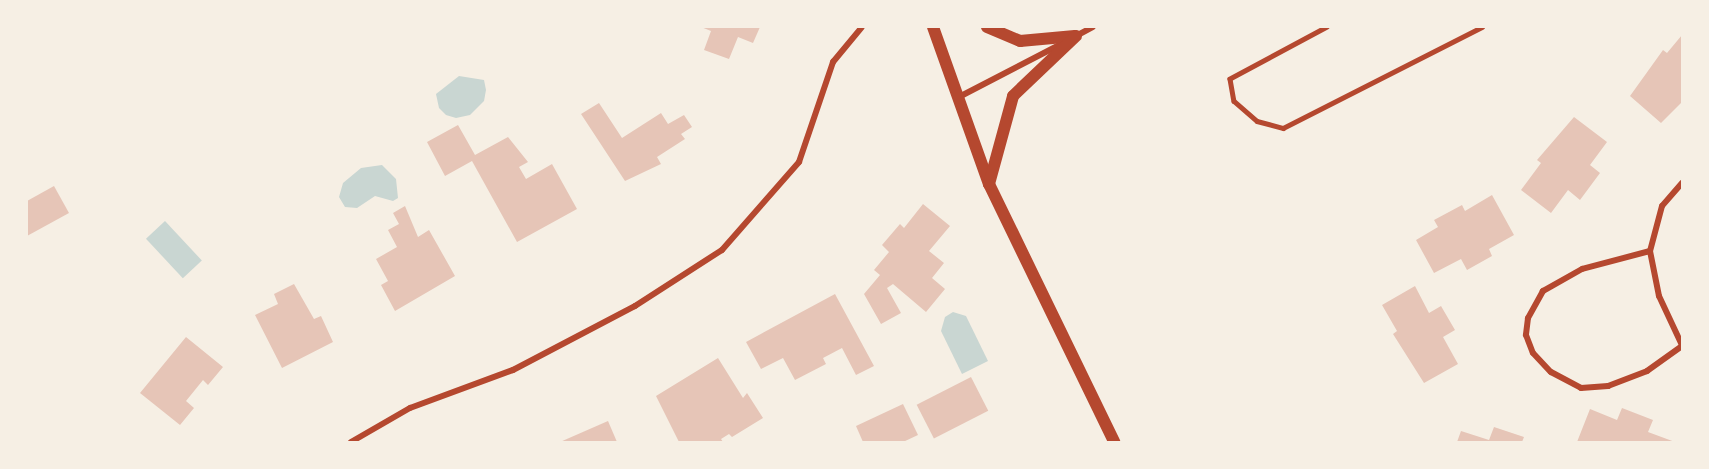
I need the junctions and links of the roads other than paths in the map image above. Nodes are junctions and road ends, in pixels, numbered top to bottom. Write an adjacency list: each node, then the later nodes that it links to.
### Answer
1 (862, 27): 13 (street)
2 (933, 27): 8 (main road)
3 (987, 27): 7 (main road)
4 (1093, 27): 7 (street)
5 (1327, 27): 6 (lane)
6 (1482, 27)
7 (1076, 36): 8 (street); 10 (main road)
8 (957, 98): 10 (main road)
9 (1682, 183): 11 (street)
10 (989, 184): 14 (main road)
11 (1650, 251): 12 (street); 12 (street)
12 (1682, 346)
13 (351, 442)
14 (1114, 442)

